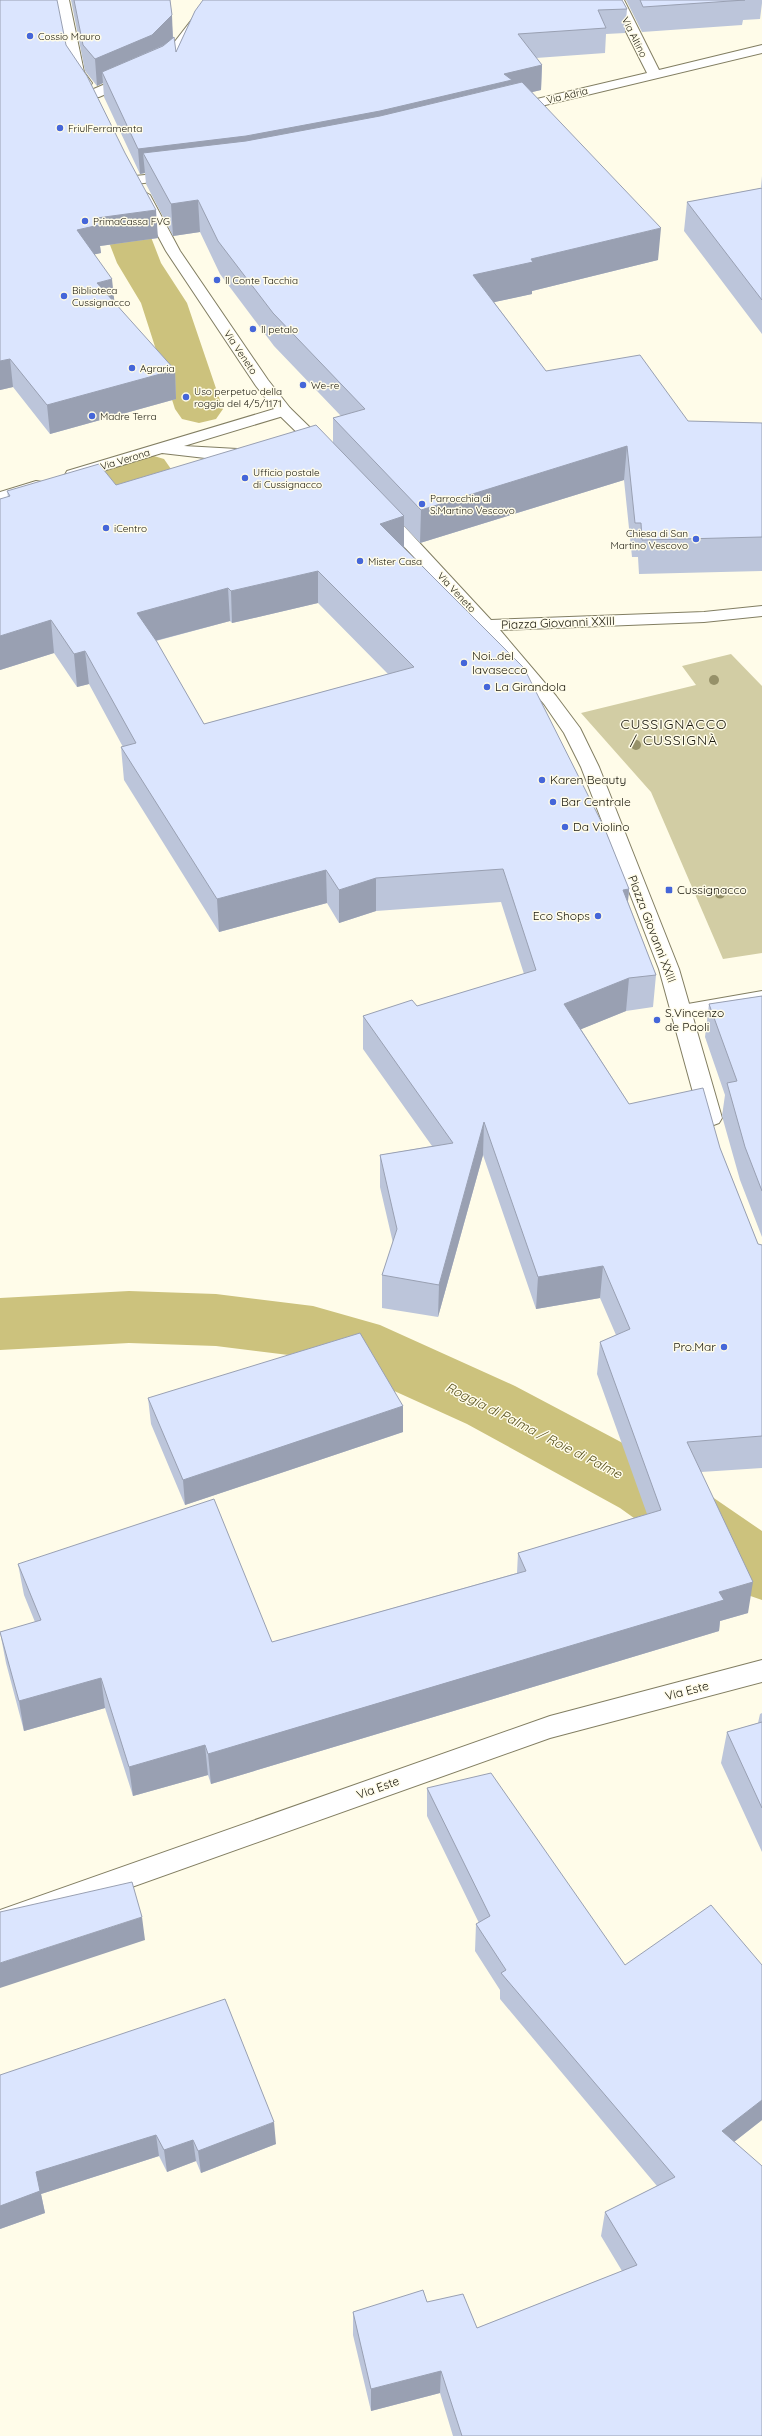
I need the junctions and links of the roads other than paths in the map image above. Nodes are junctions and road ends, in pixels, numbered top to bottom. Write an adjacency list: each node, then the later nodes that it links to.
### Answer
1 (62, 0): 6 (street)
2 (214, 0): 6 (street)
3 (617, 0): 5 (street, Via Altino)
4 (762, 49): 5 (street, Via Adria)
5 (654, 74): 8 (street, Via Adria)
6 (94, 94): 7 (street)
7 (100, 108)
8 (502, 111)
9 (127, 166): 11 (street, Via Veneto)
10 (188, 174): 11 (street)
11 (135, 180): 12 (street, Via Veneto)
12 (284, 410): 13 (street, Via Veneto); 15 (street, Via Verona)
13 (314, 440): 14 (street); 17 (street, Via Veneto)
14 (293, 444)
15 (159, 449): 16 (street, Via Verona); 18 (street, Via Verona)
16 (265, 450)
17 (336, 463)
18 (0, 497)
19 (373, 503): 21 (street, Via Veneto)
20 (762, 611): 21 (street, Piazza Giovanni XXIII)
21 (487, 625): 23 (street, Piazza Giovanni XXIII)
22 (762, 998): 23 (street)
23 (682, 1012): 24 (street)
24 (715, 1134)
25 (762, 1671): 26 (street, Via Este)
26 (0, 1922)

